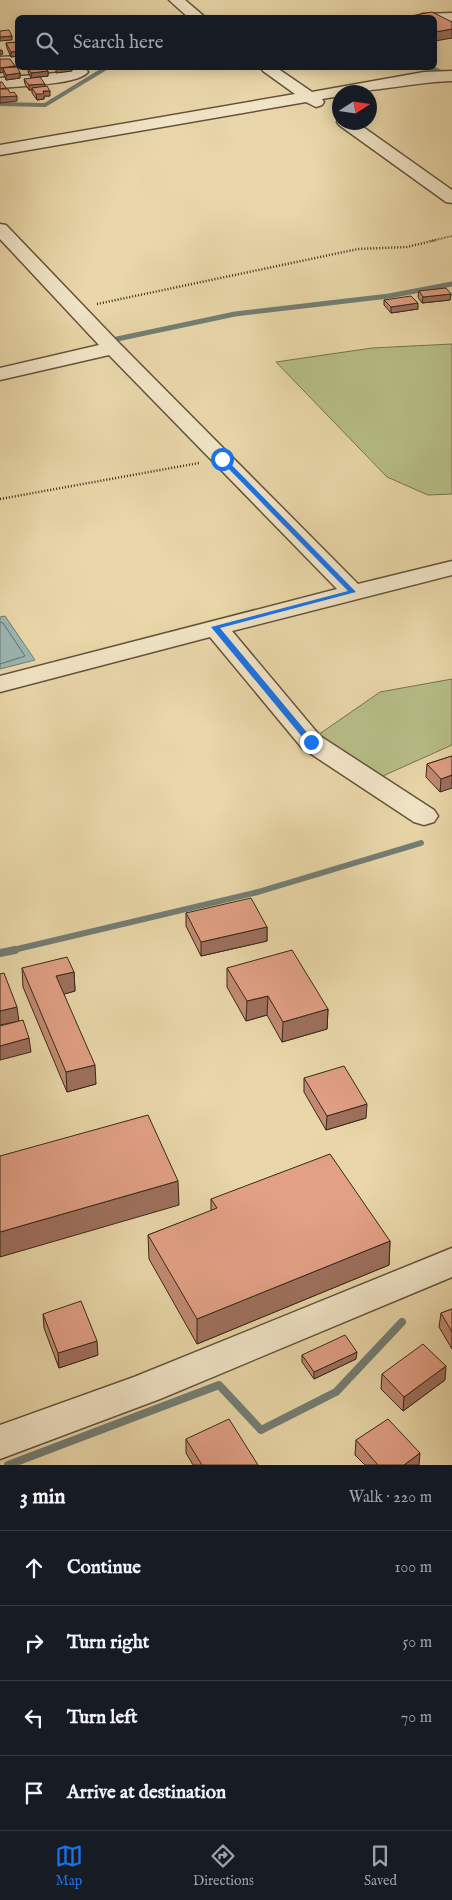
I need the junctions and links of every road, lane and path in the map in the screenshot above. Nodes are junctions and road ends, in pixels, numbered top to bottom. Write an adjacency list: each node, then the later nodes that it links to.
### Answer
1 (176, 0): 2 (street)
2 (196, 15)
3 (452, 17): 4 (street)
4 (437, 18)
5 (15, 60): 6 (street)
6 (0, 62)
7 (79, 70): 10 (street)
8 (271, 70): 11 (street)
9 (452, 76): 11 (street)
10 (0, 83)
11 (308, 97): 12 (street); 14 (street)
12 (332, 114)
13 (356, 130): 15 (street)
14 (0, 150)
15 (452, 198)
16 (0, 229): 18 (street)
17 (452, 236): 18 (path)
18 (75, 309): 19 (street)
19 (113, 348): 20 (street); 21 (street)
20 (0, 374)
21 (222, 459): 22 (path); 24 (street)
22 (0, 500)
23 (452, 568): 24 (street)
24 (353, 592): 25 (street)
25 (215, 627): 26 (street); 27 (street)
26 (0, 684)
27 (424, 816)
28 (452, 1262): 29 (street)
29 (0, 1442)

